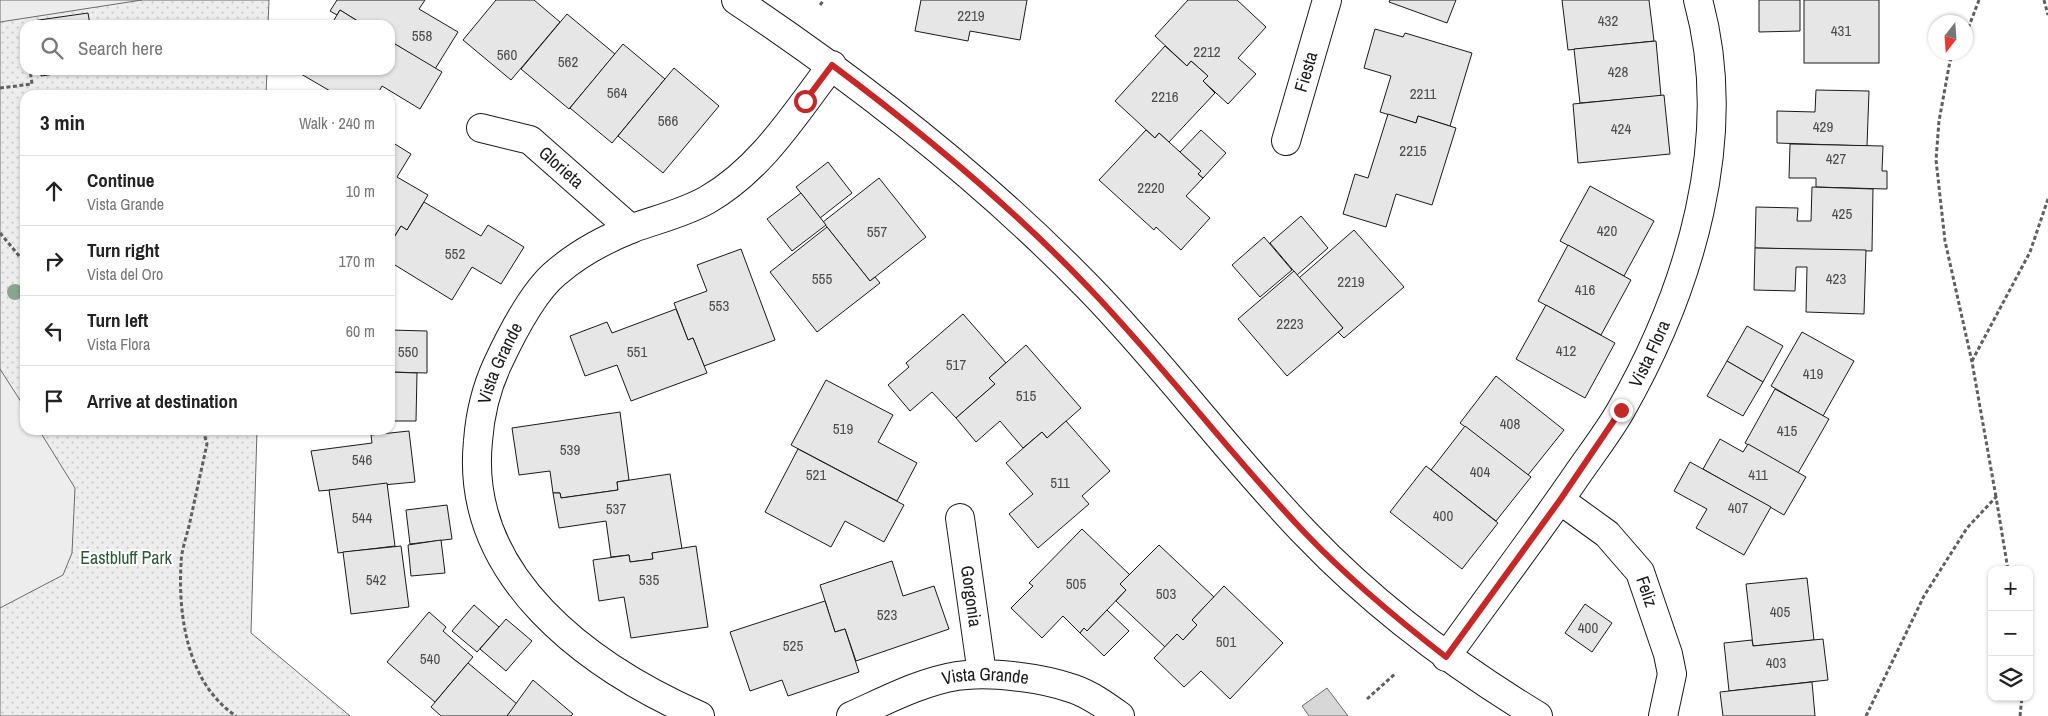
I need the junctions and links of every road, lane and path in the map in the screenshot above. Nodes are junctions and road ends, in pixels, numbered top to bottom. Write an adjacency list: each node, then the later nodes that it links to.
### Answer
1 (736, 0): 11 (street)
2 (824, 0): 7 (path)
3 (1327, 0): 15 (street, Fiesta)
4 (1698, 0): 23 (street, Vista Flora)
5 (1979, 0): 9 (path)
6 (2044, 0): 8 (path)
7 (820, 5)
8 (2048, 15)
9 (1973, 16)
10 (1951, 60): 20 (path)
11 (832, 65): 17 (street, Vista Grande); 26 (street)
12 (31, 75): 13 (path)
13 (0, 88)
14 (481, 128): 17 (street, Glorieta)
15 (1286, 142)
16 (2048, 198): 20 (path)
17 (631, 229): 32 (street, Vista Grande)
18 (0, 233): 19 (path)
19 (20, 257)
20 (1972, 362): 22 (path)
21 (204, 435): 31 (path)
22 (1996, 496): 25 (path); 37 (path)
23 (1560, 500): 26 (street, Vista Flora); 36 (street, Feliz)
24 (960, 518): 28 (street, Gorgonia)
25 (2007, 566)
26 (1446, 657): 35 (street)
27 (1396, 673): 29 (path)
28 (982, 674): 33 (street, Vista Grande); 34 (street, Vista Grande)
29 (1367, 699)
30 (2022, 701): 38 (path)
31 (236, 716)
32 (700, 716)
33 (851, 716)
34 (1120, 716)
35 (1538, 716)
36 (1663, 716)
37 (1866, 716)
38 (2020, 716)

